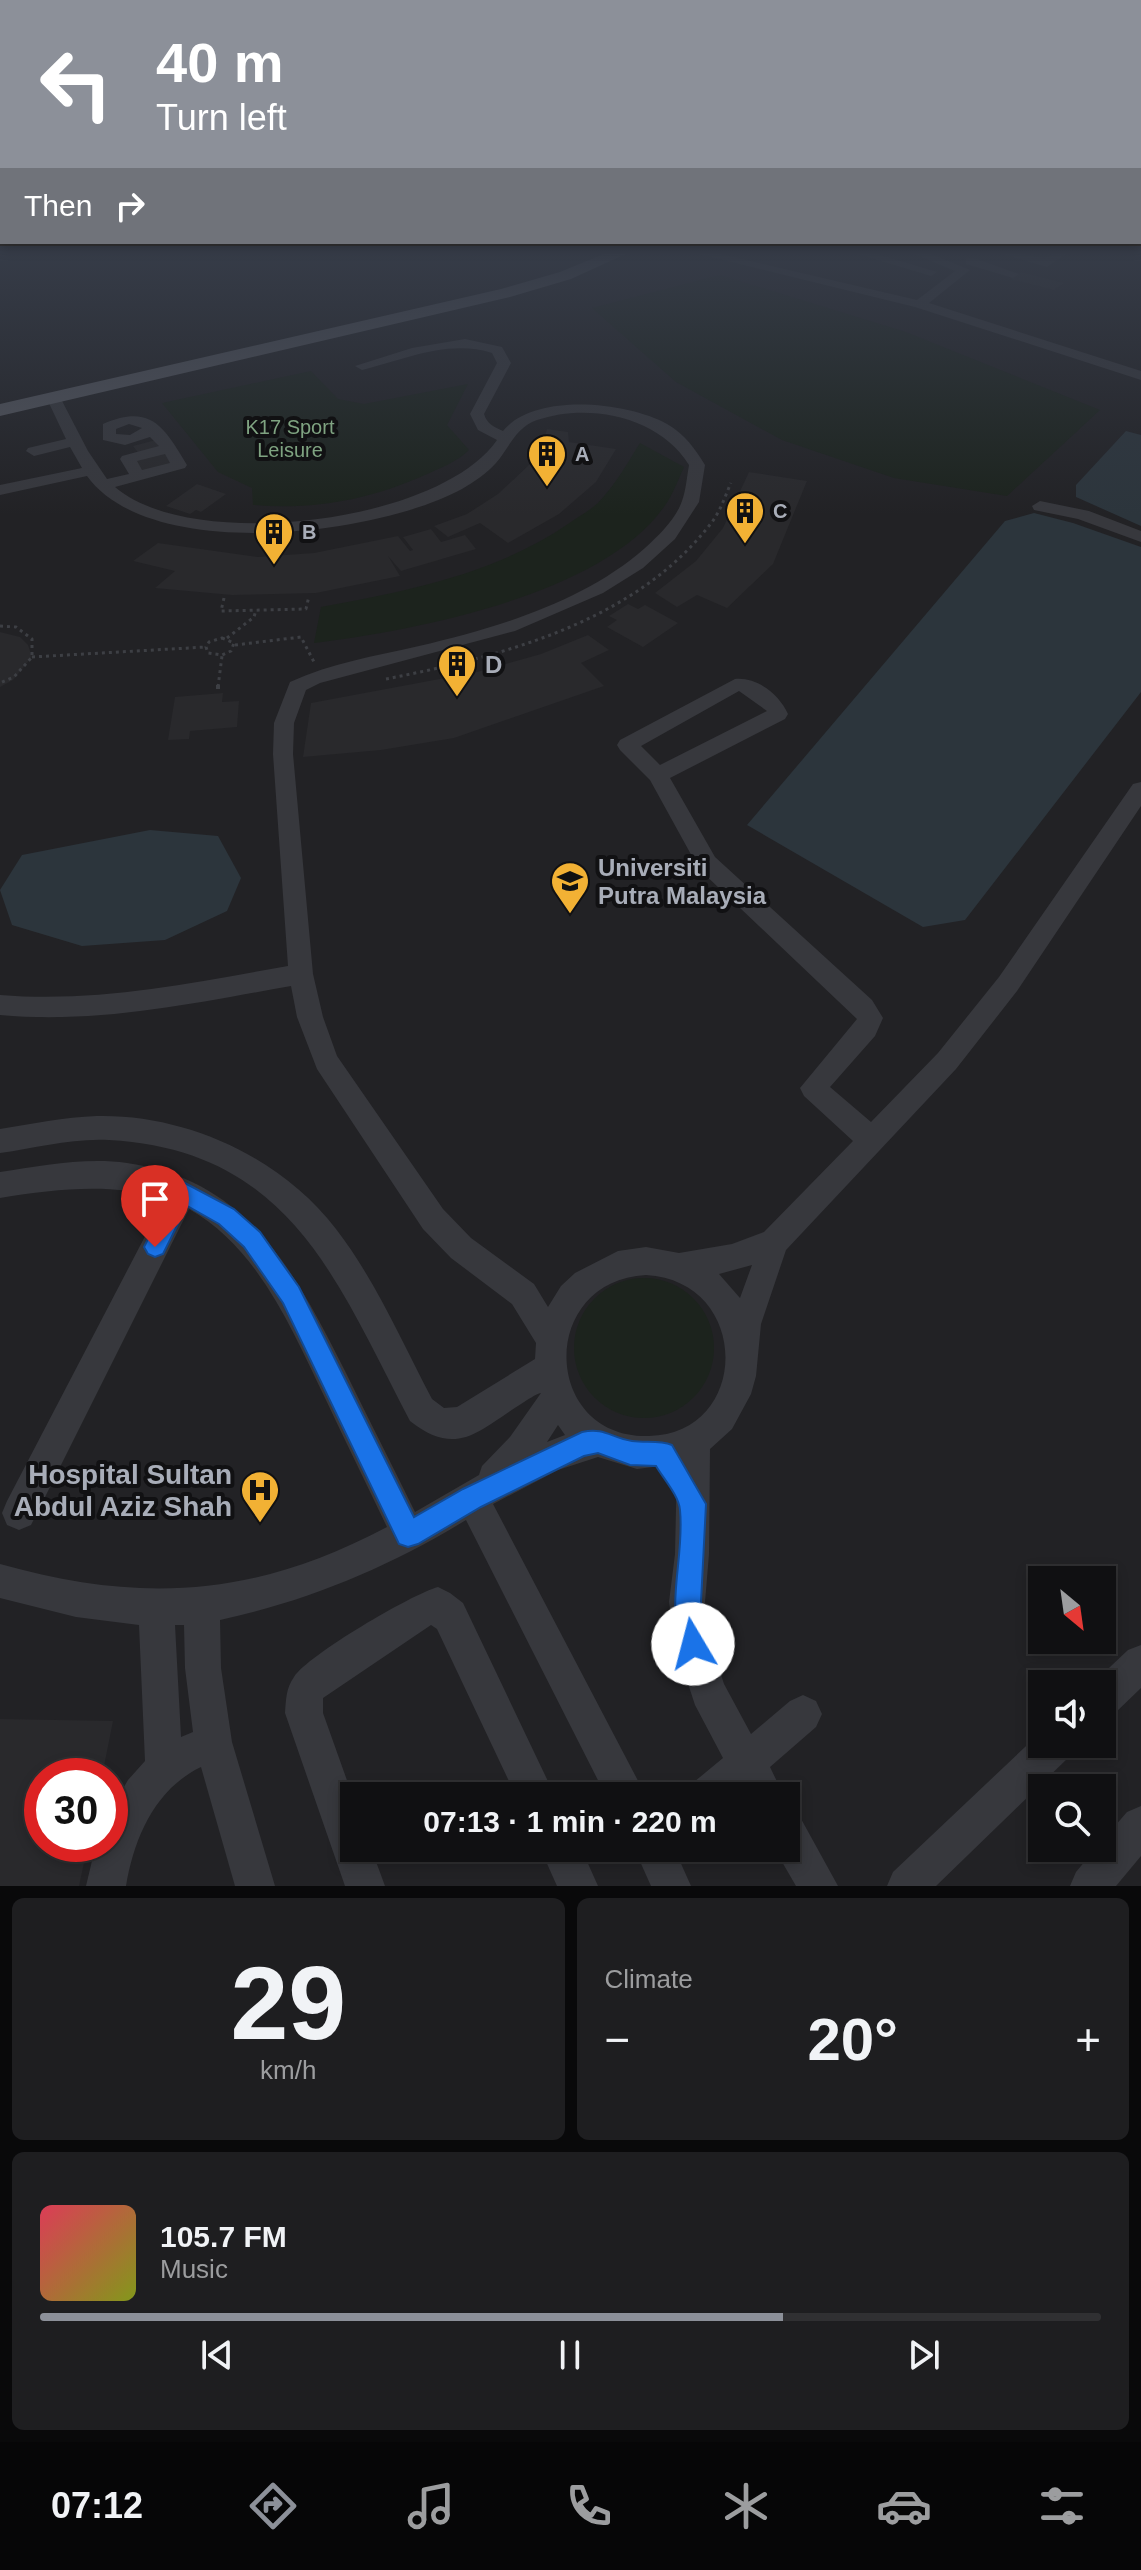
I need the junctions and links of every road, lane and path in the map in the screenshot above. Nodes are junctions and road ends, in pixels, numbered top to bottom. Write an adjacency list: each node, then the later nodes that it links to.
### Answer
1 (250, 339): 8 (main road)
2 (304, 339): 9 (main road)
3 (1030, 339): 4 (street)
4 (1036, 341): 6 (street); 7 (street)
5 (362, 366): 12 (street)
6 (1141, 376)
7 (1141, 387)
8 (0, 395)
9 (54, 399): 10 (main road); 11 (street)
10 (0, 410)
11 (88, 434): 13 (street); 14 (street); 14 (street)
12 (505, 438): 14 (street); 27 (street)
13 (34, 451)
14 (98, 477): 15 (street)
15 (0, 490)
16 (1040, 506): 17 (street)
17 (1141, 537)
18 (309, 596): 20 (path)
19 (224, 598): 20 (path)
20 (256, 610): 22 (path)
21 (0, 626): 26 (path)
22 (227, 638): 23 (path); 24 (path)
23 (235, 645): 25 (path); 27 (path)
24 (206, 647): 25 (path); 26 (path)
25 (222, 655): 29 (path)
26 (32, 657): 28 (path)
27 (320, 674): 32 (street)
28 (0, 683)
29 (218, 689)
30 (658, 775): 30 (street); 34 (street)
31 (1141, 789): 34 (street)
32 (301, 974): 33 (street); 41 (street)
33 (0, 1005)
34 (870, 1139): 38 (street)
35 (0, 1141): 43 (street)
36 (0, 1185): 37 (street)
37 (183, 1192): 49 (street); 50 (street)
38 (774, 1242): 39 (street); 42 (street)
39 (678, 1267): 40 (street); 42 (street)
40 (574, 1291): 41 (street); 43 (street)
41 (523, 1294): 43 (street)
42 (742, 1363): 45 (street)
43 (553, 1367): 44 (street); 47 (street)
44 (598, 1441): 46 (street); 47 (street)
45 (694, 1443): 46 (street); 48 (street)
46 (663, 1454): 48 (street)
47 (472, 1498): 50 (street); 62 (street)
48 (694, 1504): 60 (street)
49 (19, 1513)
50 (408, 1534): 52 (street)
51 (0, 1581): 53 (street)
52 (202, 1604): 53 (street); 57 (street)
53 (156, 1608): 59 (street)
54 (1141, 1663): 55 (street)
55 (1116, 1687)
56 (803, 1714): 60 (street)
57 (213, 1742): 59 (street); 70 (street)
58 (1041, 1758): 75 (street)
59 (164, 1767): 69 (street)
60 (756, 1780)
61 (529, 1782): 63 (street)
62 (620, 1782)
63 (340, 1815)
64 (1141, 1826): 76 (street)
65 (800, 1855): 74 (street)
66 (357, 1862): 71 (street)
67 (567, 1862): 72 (street)
68 (660, 1862): 73 (street)
69 (106, 1886)
70 (255, 1886)
71 (365, 1886)
72 (578, 1886)
73 (671, 1886)
74 (818, 1886)
75 (907, 1886)
76 (1090, 1886)

